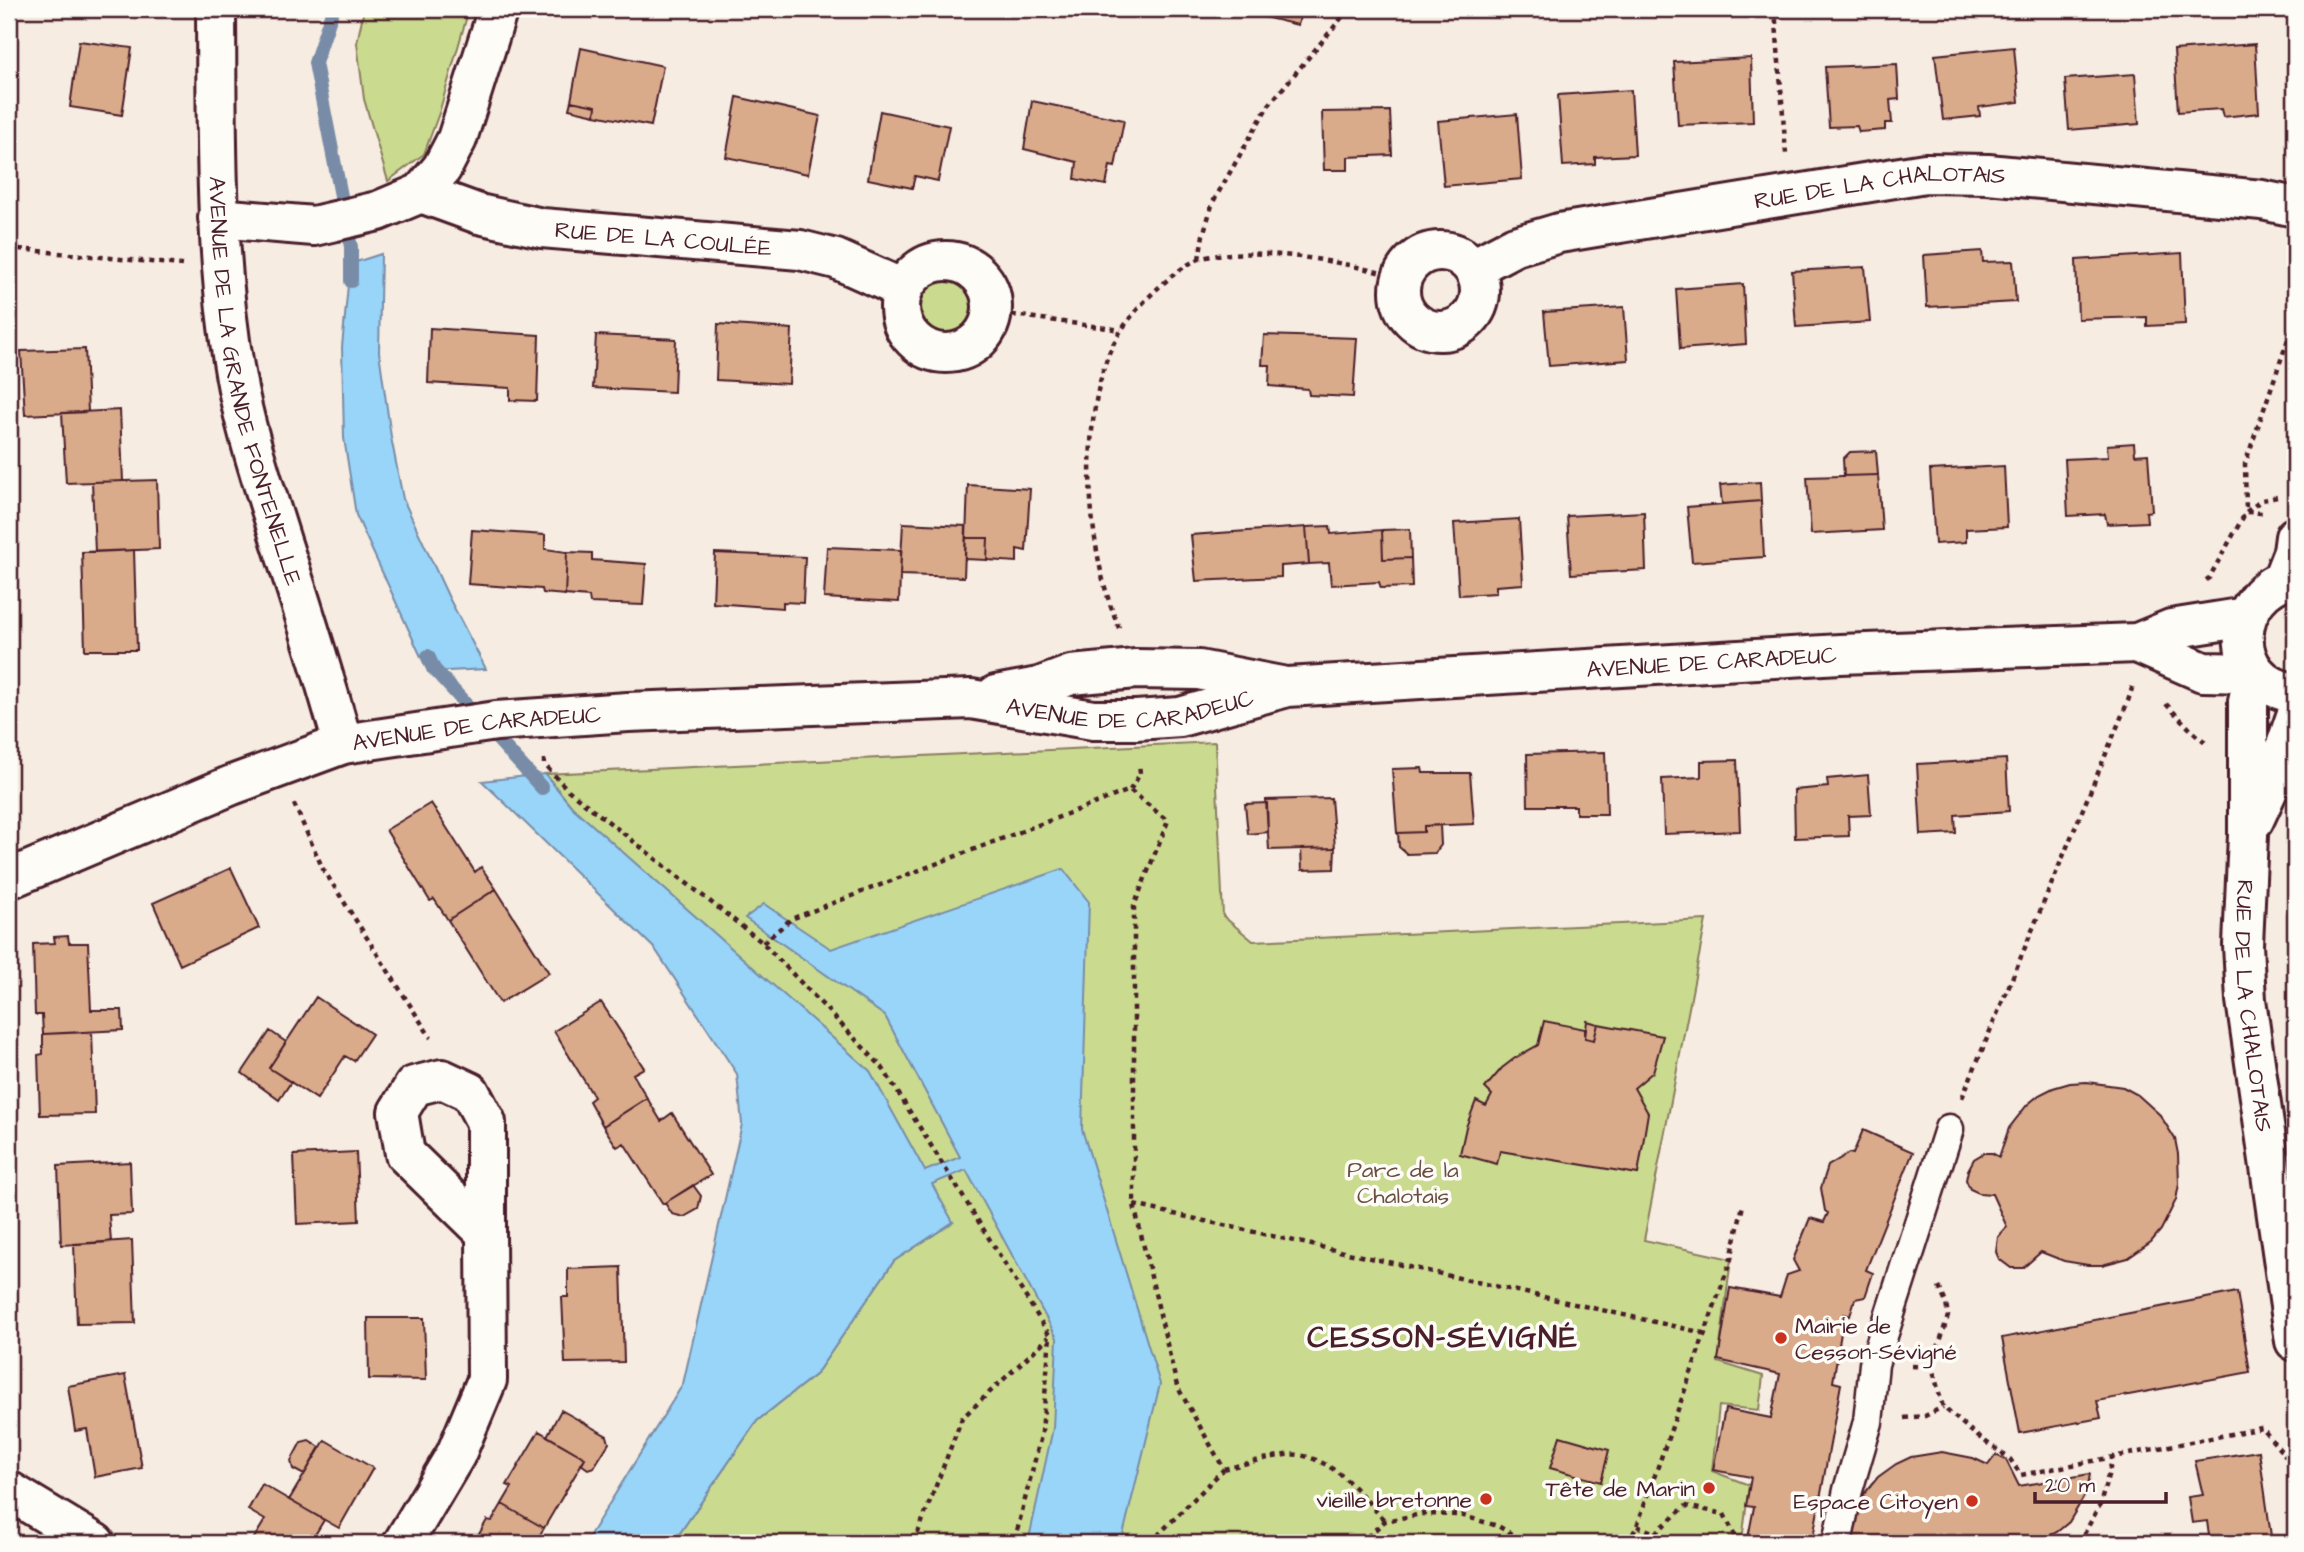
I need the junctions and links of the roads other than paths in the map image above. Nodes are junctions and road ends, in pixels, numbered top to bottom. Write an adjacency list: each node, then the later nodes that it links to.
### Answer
1 (216, 9): 5 (street, AVENUE DE LA GRANDE FONTENELLE)
2 (498, 9): 3 (street)
3 (421, 193): 5 (street); 7 (street, RUE DE LA COULÉE)
4 (2295, 207): 6 (street, RUE DE LA CHALOTAIS)
5 (218, 218): 17 (street, AVENUE DE LA GRANDE FONTENELLE)
6 (1473, 268): 6 (street)
7 (903, 289): 7 (street)
8 (2295, 537): 9 (street)
9 (2289, 579): 10 (street)
10 (2246, 617): 11 (street, AVENUE DE CARADEUC); 12 (street)
11 (2137, 643): 12 (street, AVENUE DE CARADEUC); 13 (street, AVENUE DE CARADEUC)
12 (2254, 673): 14 (street); 18 (street, RUE DE LA CHALOTAIS)
13 (1287, 687): 15 (street, AVENUE DE CARADEUC); 15 (street, AVENUE DE CARADEUC)
14 (2295, 693)
15 (971, 699): 17 (street, AVENUE DE CARADEUC)
16 (2295, 719): 18 (street, RUE DE LA CHALOTAIS)
17 (343, 744): 19 (street, AVENUE DE CARADEUC)
18 (2248, 835): 22 (street, RUE DE LA CHALOTAIS)
19 (9, 878)
20 (1949, 1129): 26 (street)
21 (486, 1233): 21 (street); 25 (street)
22 (2295, 1341)
23 (9, 1491): 24 (street)
24 (95, 1543)
25 (403, 1543)
26 (1837, 1543)

